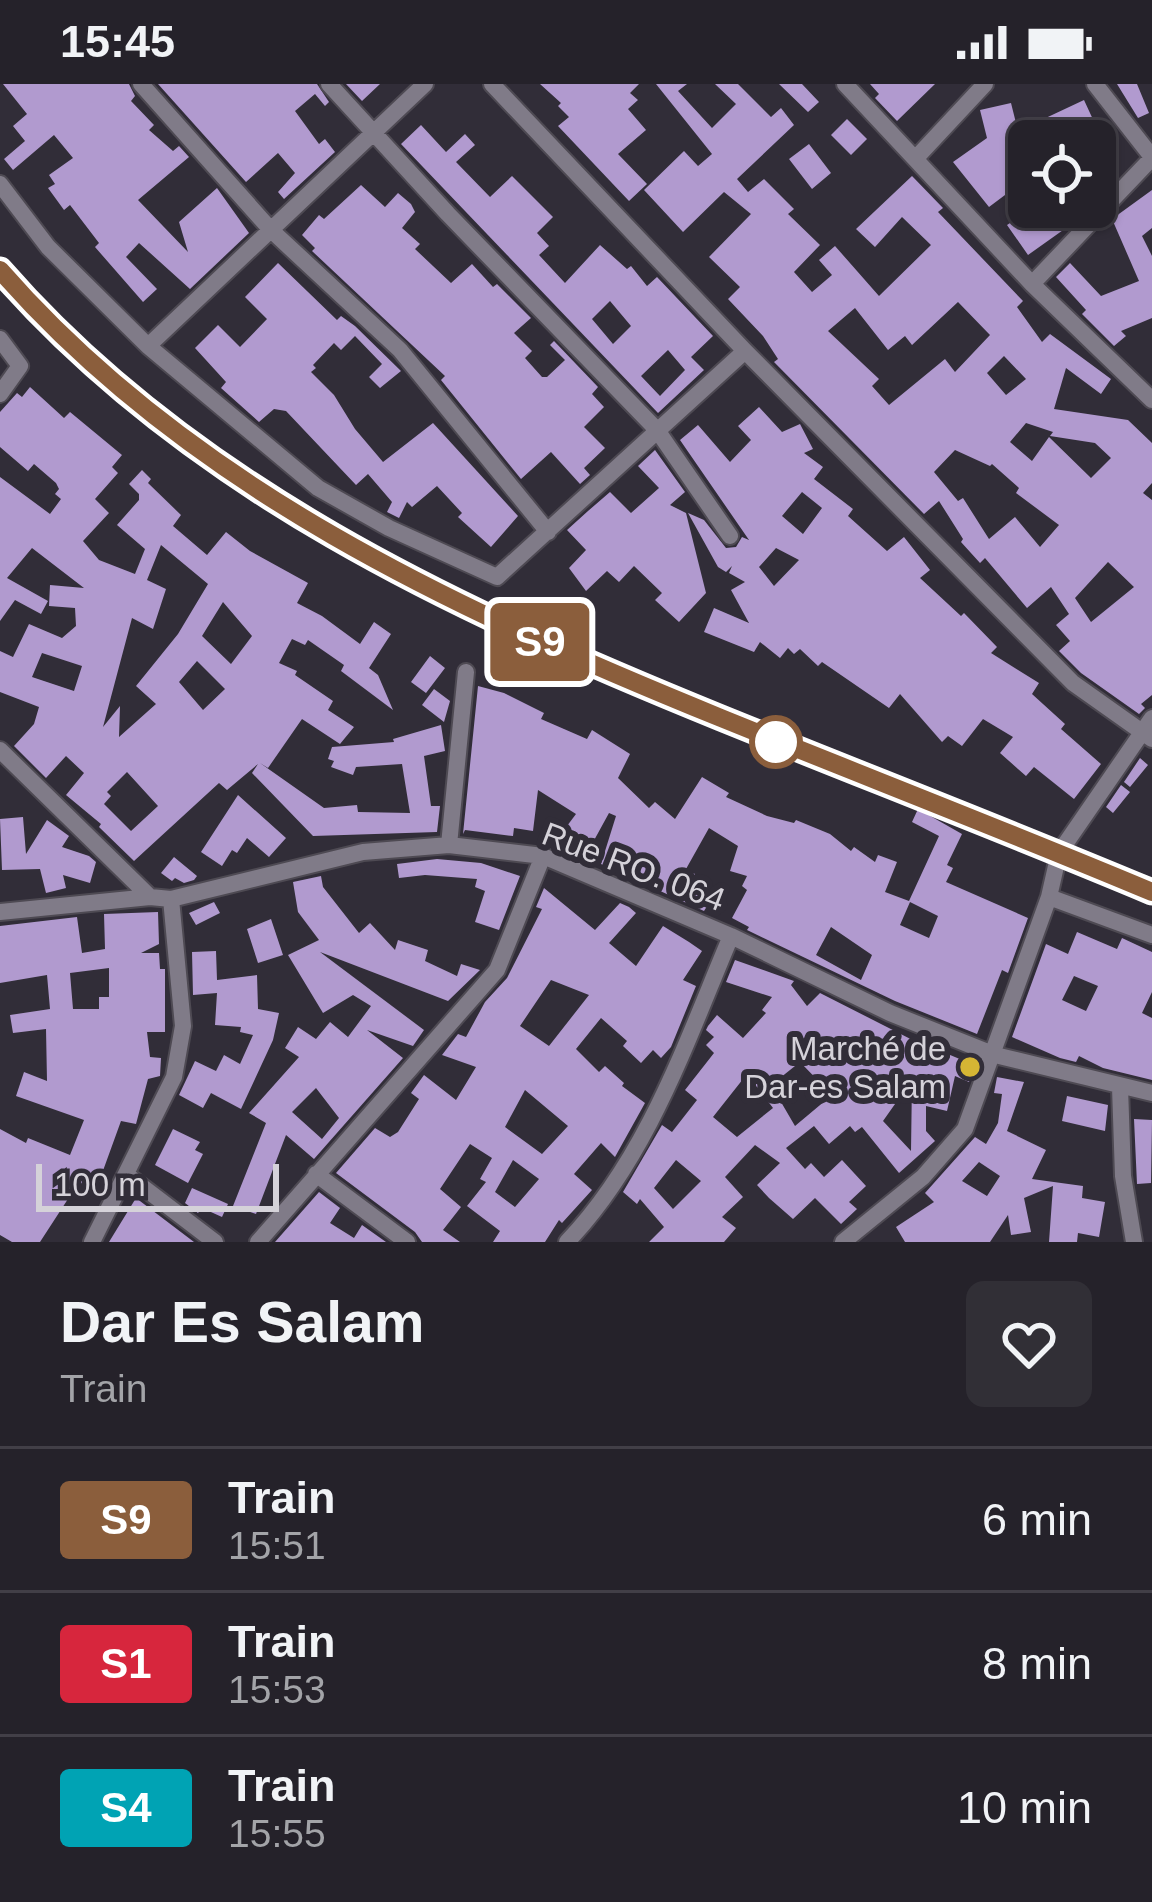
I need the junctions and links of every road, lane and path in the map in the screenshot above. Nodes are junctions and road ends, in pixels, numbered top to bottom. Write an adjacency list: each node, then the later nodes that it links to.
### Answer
1 (141, 84): 12 (street)
2 (329, 84): 8 (street)
3 (425, 84): 8 (street)
4 (492, 84): 16 (street)
5 (845, 84): 10 (street)
6 (985, 84): 10 (street)
7 (1095, 84): 9 (street)
8 (374, 132): 12 (street); 19 (street)
9 (1152, 157): 13 (street)
10 (916, 158): 13 (street)
11 (0, 184): 15 (street)
12 (271, 230): 15 (street); 20 (street)
13 (1031, 284): 18 (street)
14 (0, 339): 17 (street)
15 (148, 346): 20 (street)
16 (745, 350): 19 (street); 23 (street)
17 (0, 394)
18 (1152, 400)
19 (657, 430): 20 (street); 21 (street)
20 (548, 532)
21 (730, 536)
22 (466, 672): 25 (street)
23 (1148, 729): 28 (street)
24 (0, 750): 27 (street)
25 (449, 845): 26 (street, Rue RO. 064); 29 (street, Rue RO. 064)
26 (544, 856): 32 (street, Rue RO. 064); 36 (street)
27 (150, 896): 29 (street, Rue RO. 064); 30 (street, Rue RO. 064)
28 (1049, 897): 31 (street); 33 (street)
29 (170, 899): 37 (street)
30 (0, 912)
31 (1152, 935)
32 (731, 936): 33 (street, Rue RO. 064); 42 (street)
33 (995, 1055): 34 (street, Rue RO. 064); 43 (street)
34 (1120, 1087): 35 (street, Rue RO. 064); 44 (street)
35 (1152, 1093)
36 (316, 1174): 40 (street); 41 (street)
37 (127, 1175): 38 (street); 39 (street)
38 (92, 1242)
39 (215, 1242)
40 (258, 1242)
41 (407, 1242)
42 (567, 1242)
43 (843, 1242)
44 (1134, 1242)

